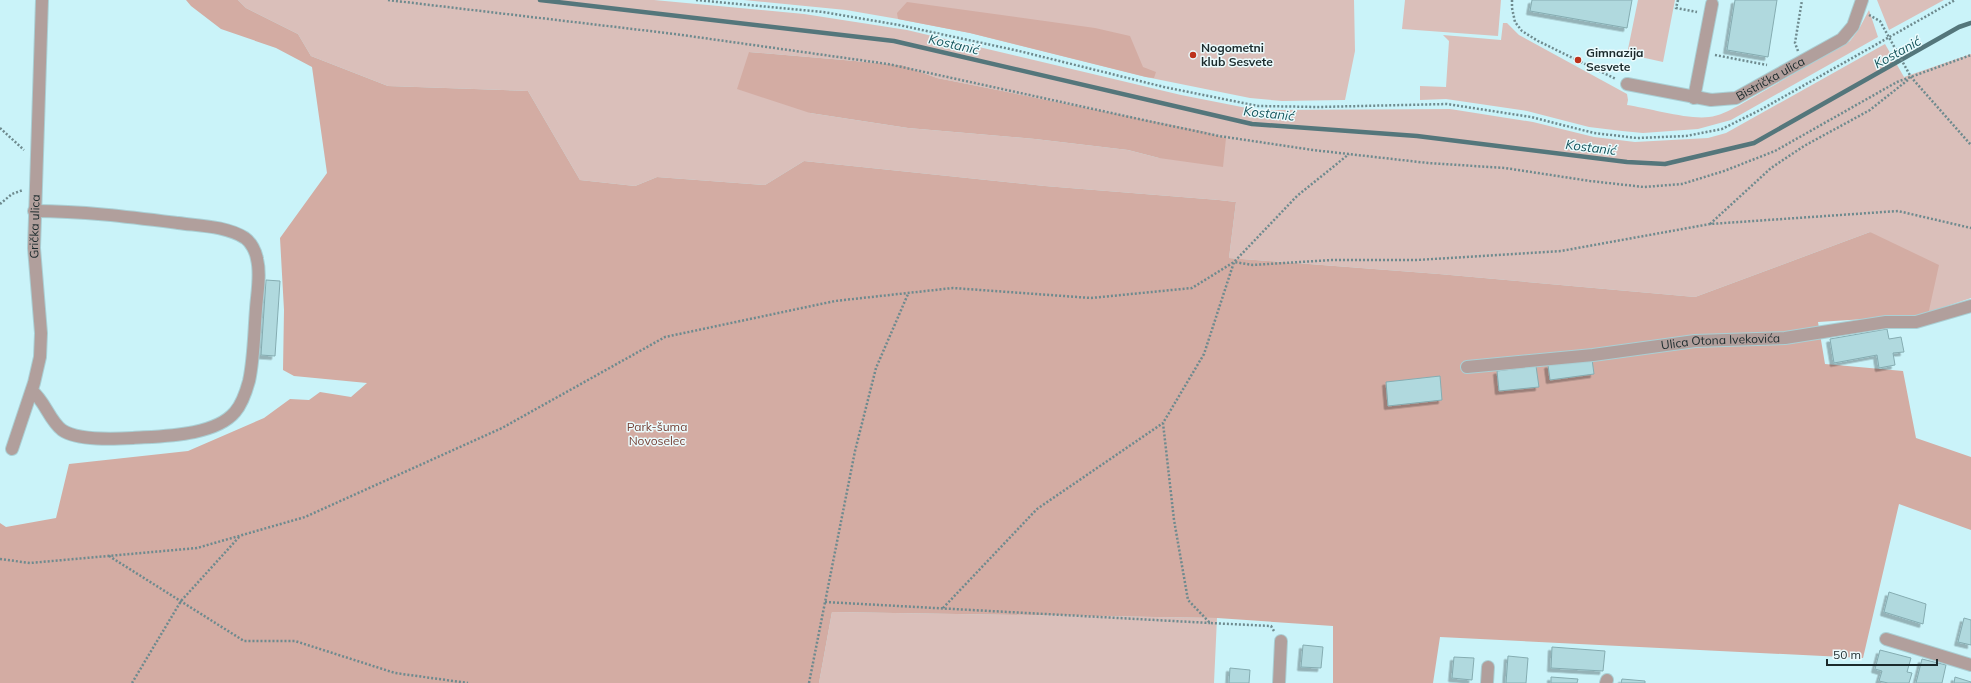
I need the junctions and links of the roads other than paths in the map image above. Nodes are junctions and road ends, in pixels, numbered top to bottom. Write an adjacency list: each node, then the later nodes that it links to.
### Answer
1 (42, 0): 6 (street, Grička ulica)
2 (1862, 0): 5 (street, Bistrička ulica)
3 (1711, 9): 5 (street)
4 (1627, 84): 5 (street, Bistrička ulica)
5 (1694, 98)
6 (34, 211): 9 (street, Grička ulica); 9 (street)
7 (1971, 306): 8 (street, Ulica Otona Ivekovića)
8 (1467, 367)
9 (32, 391): 10 (street, Grička ulica)
10 (12, 449)
11 (1886, 639): 13 (street)
12 (1281, 641): 15 (street)
13 (1971, 665)
14 (1488, 667): 16 (street)
15 (1279, 683)
16 (1487, 683)

